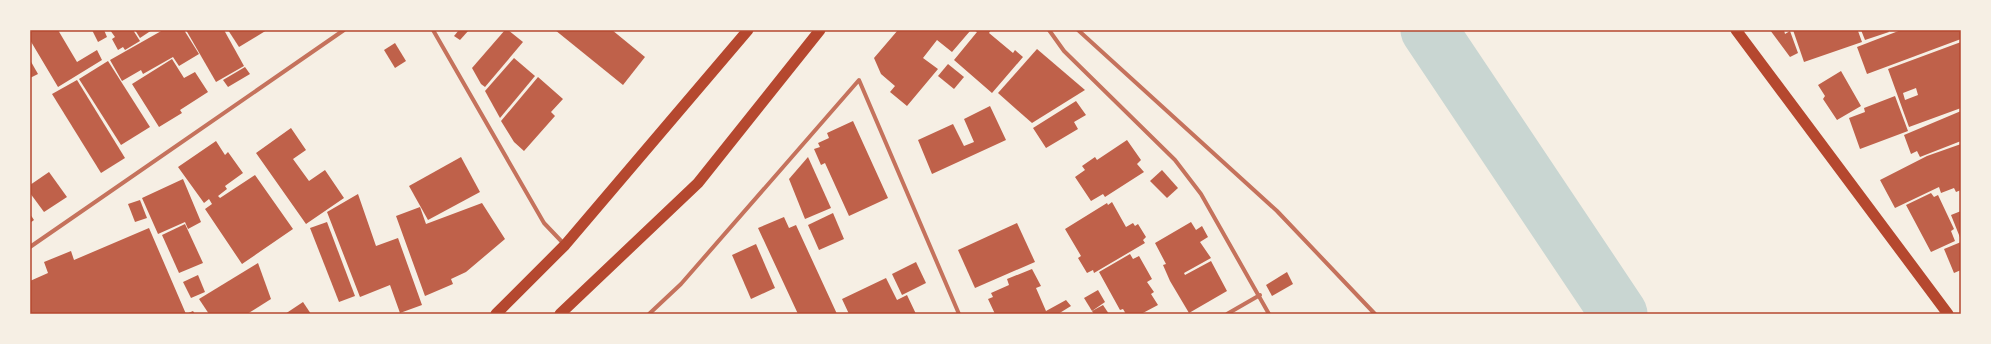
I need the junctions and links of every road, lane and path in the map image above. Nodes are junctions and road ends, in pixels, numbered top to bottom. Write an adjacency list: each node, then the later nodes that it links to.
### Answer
1 (344, 30): 9 (street)
2 (433, 30): 8 (street)
3 (748, 30): 8 (highway)
4 (820, 30): 12 (highway)
5 (1049, 30): 10 (street)
6 (1078, 30): 17 (street)
7 (1736, 30): 18 (highway)
8 (565, 245): 11 (highway)
9 (30, 247)
10 (1260, 295): 15 (street); 16 (street)
11 (496, 314)
12 (560, 314)
13 (649, 314): 14 (street)
14 (959, 314)
15 (1227, 314)
16 (1269, 314)
17 (1375, 314)
18 (1948, 314)

